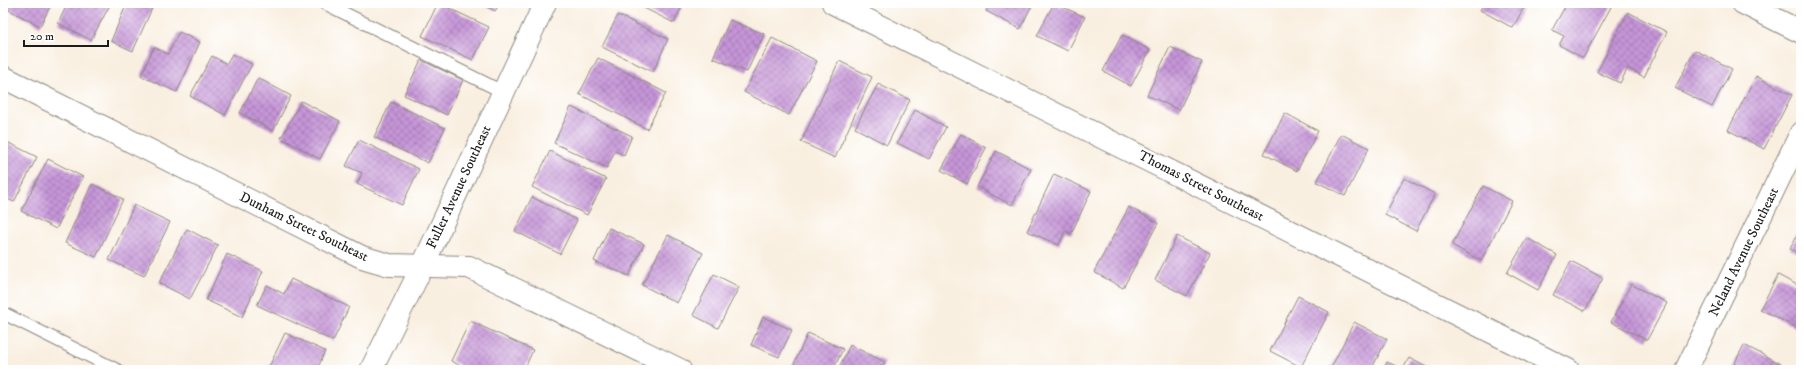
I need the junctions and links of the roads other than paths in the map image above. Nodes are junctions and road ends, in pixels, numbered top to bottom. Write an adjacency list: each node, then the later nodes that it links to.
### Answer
1 (324, 3): 7 (lane)
2 (545, 3): 7 (street, Fuller Avenue Southeast)
3 (833, 3): 14 (street, Thomas Street Southeast)
4 (1743, 3): 5 (street)
5 (1801, 32)
6 (3, 76): 9 (street, Dunham Street Southeast)
7 (503, 92): 9 (street, Fuller Avenue Southeast)
8 (1801, 133): 15 (street, Neland Avenue Southeast)
9 (423, 265): 12 (street, Fuller Avenue Southeast); 13 (street, Dunham Street Southeast)
10 (3, 314): 11 (lane)
11 (117, 370)
12 (371, 370)
13 (680, 370)
14 (1568, 370)
15 (1686, 370)

